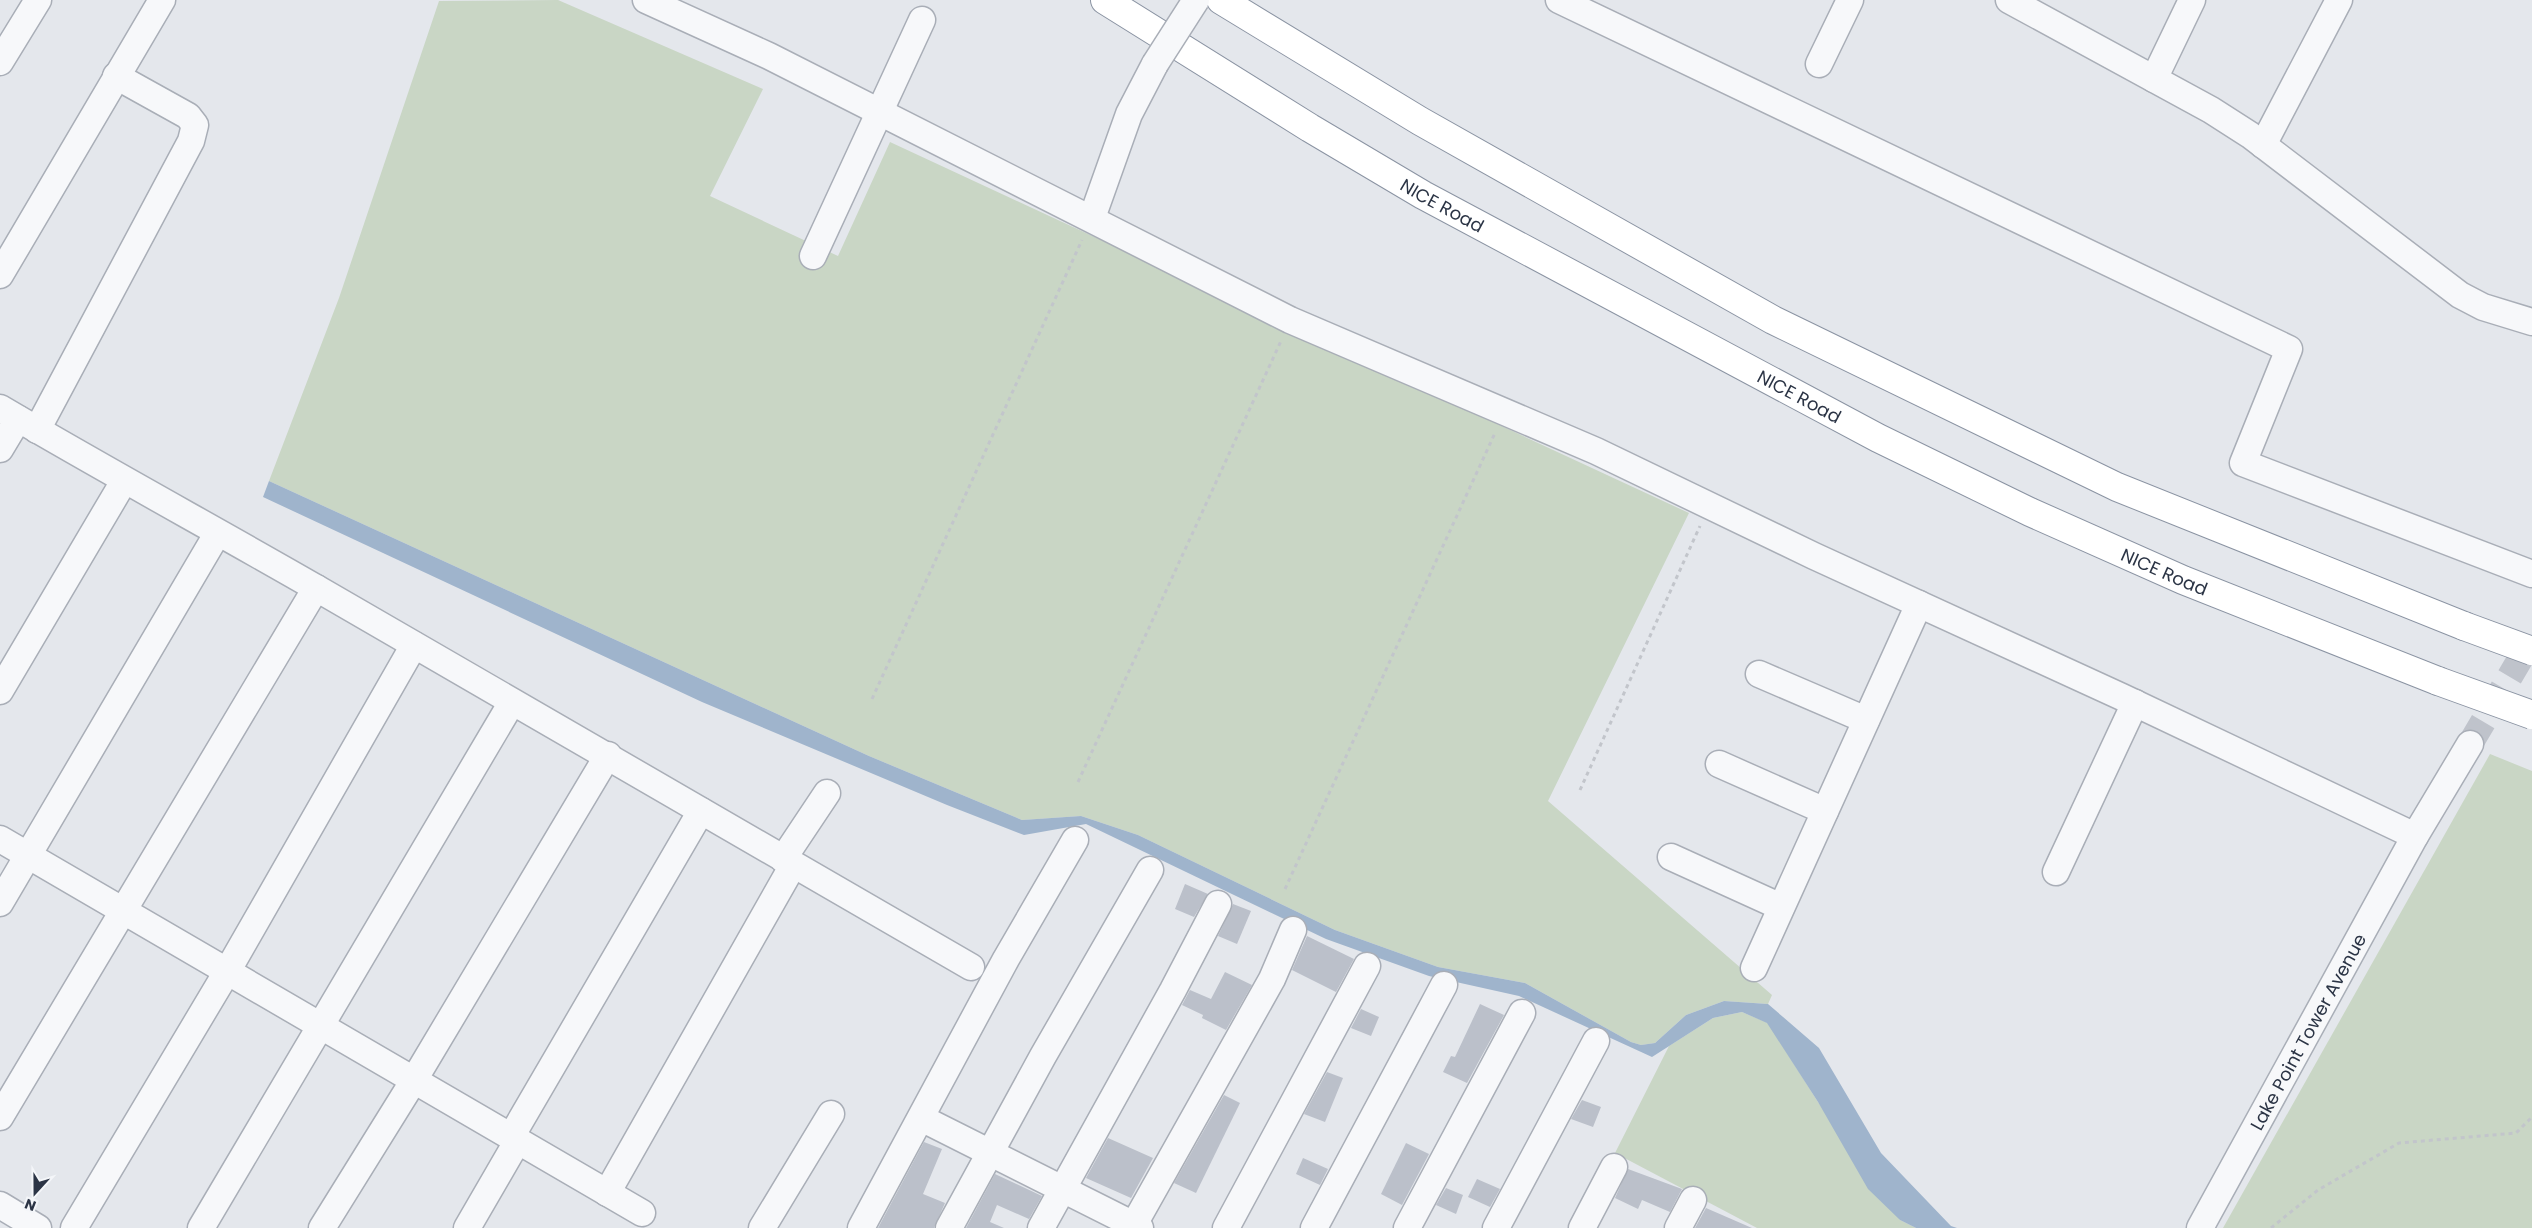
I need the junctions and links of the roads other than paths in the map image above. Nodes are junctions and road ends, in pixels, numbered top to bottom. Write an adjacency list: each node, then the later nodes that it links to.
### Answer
1 (38, 0): 13 (street)
2 (162, 0): 15 (street)
3 (646, 0): 17 (street)
4 (1105, 0): 36 (highway, NICE Road, bridge)
5 (1196, 0): 19 (street, bridge)
6 (1221, 0): 31 (highway, bridge)
7 (1558, 0): 27 (street)
8 (1850, 0): 14 (street)
9 (2192, 0): 16 (street)
10 (2339, 0): 18 (street)
11 (2023, 3): 16 (street)
12 (922, 20): 17 (street)
13 (0, 62)
14 (1819, 64)
15 (116, 76): 21 (street); 23 (street)
16 (2154, 79): 18 (street)
17 (879, 111): 19 (street); 20 (street)
18 (2263, 145): 22 (street)
19 (1092, 218): 29 (street)
20 (813, 256)
21 (0, 275)
22 (2532, 322)
23 (18, 419): 24 (street); 25 (street)
24 (0, 449)
25 (124, 481): 26 (street); 33 (street)
26 (217, 534): 28 (street); 47 (street)
27 (2532, 574)
28 (316, 588): 30 (street); 55 (street)
29 (1919, 604): 35 (street); 37 (street)
30 (414, 645): 34 (street); 60 (street)
31 (2532, 651)
32 (1759, 674): 37 (street)
33 (0, 691)
34 (512, 702): 39 (street); 63 (street)
35 (2135, 703): 44 (street); 51 (street)
36 (2532, 715)
37 (1866, 720): 43 (street)
38 (2470, 744): 44 (street, Lake Point Tower Avenue)
39 (608, 755): 42 (street); 65 (street)
40 (1719, 764): 43 (street)
41 (827, 793): 49 (street)
42 (701, 811): 49 (street); 69 (street)
43 (1825, 811): 54 (street)
44 (2416, 836): 93 (street, Lake Point Tower Avenue)
45 (0, 839): 47 (street)
46 (1075, 840): 68 (street)
47 (29, 855): 52 (street); 55 (street)
48 (1671, 857): 54 (street)
49 (788, 862): 58 (street); 73 (street)
50 (1150, 870): 70 (street)
51 (2056, 872)
52 (0, 903)
53 (1218, 904): 72 (street)
54 (1781, 907): 59 (street)
55 (124, 910): 60 (street); 67 (street)
56 (1293, 930): 77 (street)
57 (1367, 966): 87 (street)
58 (971, 968)
59 (1754, 968)
60 (228, 970): 63 (street); 79 (street)
61 (1444, 985): 88 (street)
62 (1522, 1013): 89 (street)
63 (319, 1024): 65 (street); 80 (street)
64 (1596, 1041): 90 (street)
65 (414, 1080): 69 (street); 81 (street)
66 (831, 1114): 83 (street)
67 (0, 1117)
68 (921, 1118): 70 (street); 84 (street)
69 (514, 1138): 73 (street); 82 (street)
70 (990, 1153): 72 (street); 85 (street)
71 (1614, 1167): 91 (street)
72 (1062, 1189): 77 (street); 86 (street)
73 (607, 1193): 76 (street)
74 (1693, 1200): 92 (street)
75 (0, 1205): 78 (street)
76 (642, 1213)
77 (1135, 1227)
78 (38, 1228)
79 (74, 1228)
80 (201, 1228)
81 (322, 1228)
82 (467, 1228)
83 (762, 1228)
84 (861, 1228)
85 (949, 1228)
86 (1041, 1228)
87 (1226, 1228)
88 (1314, 1228)
89 (1406, 1228)
90 (1496, 1228)
91 (1582, 1228)
92 (1678, 1228)
93 (2200, 1228)

